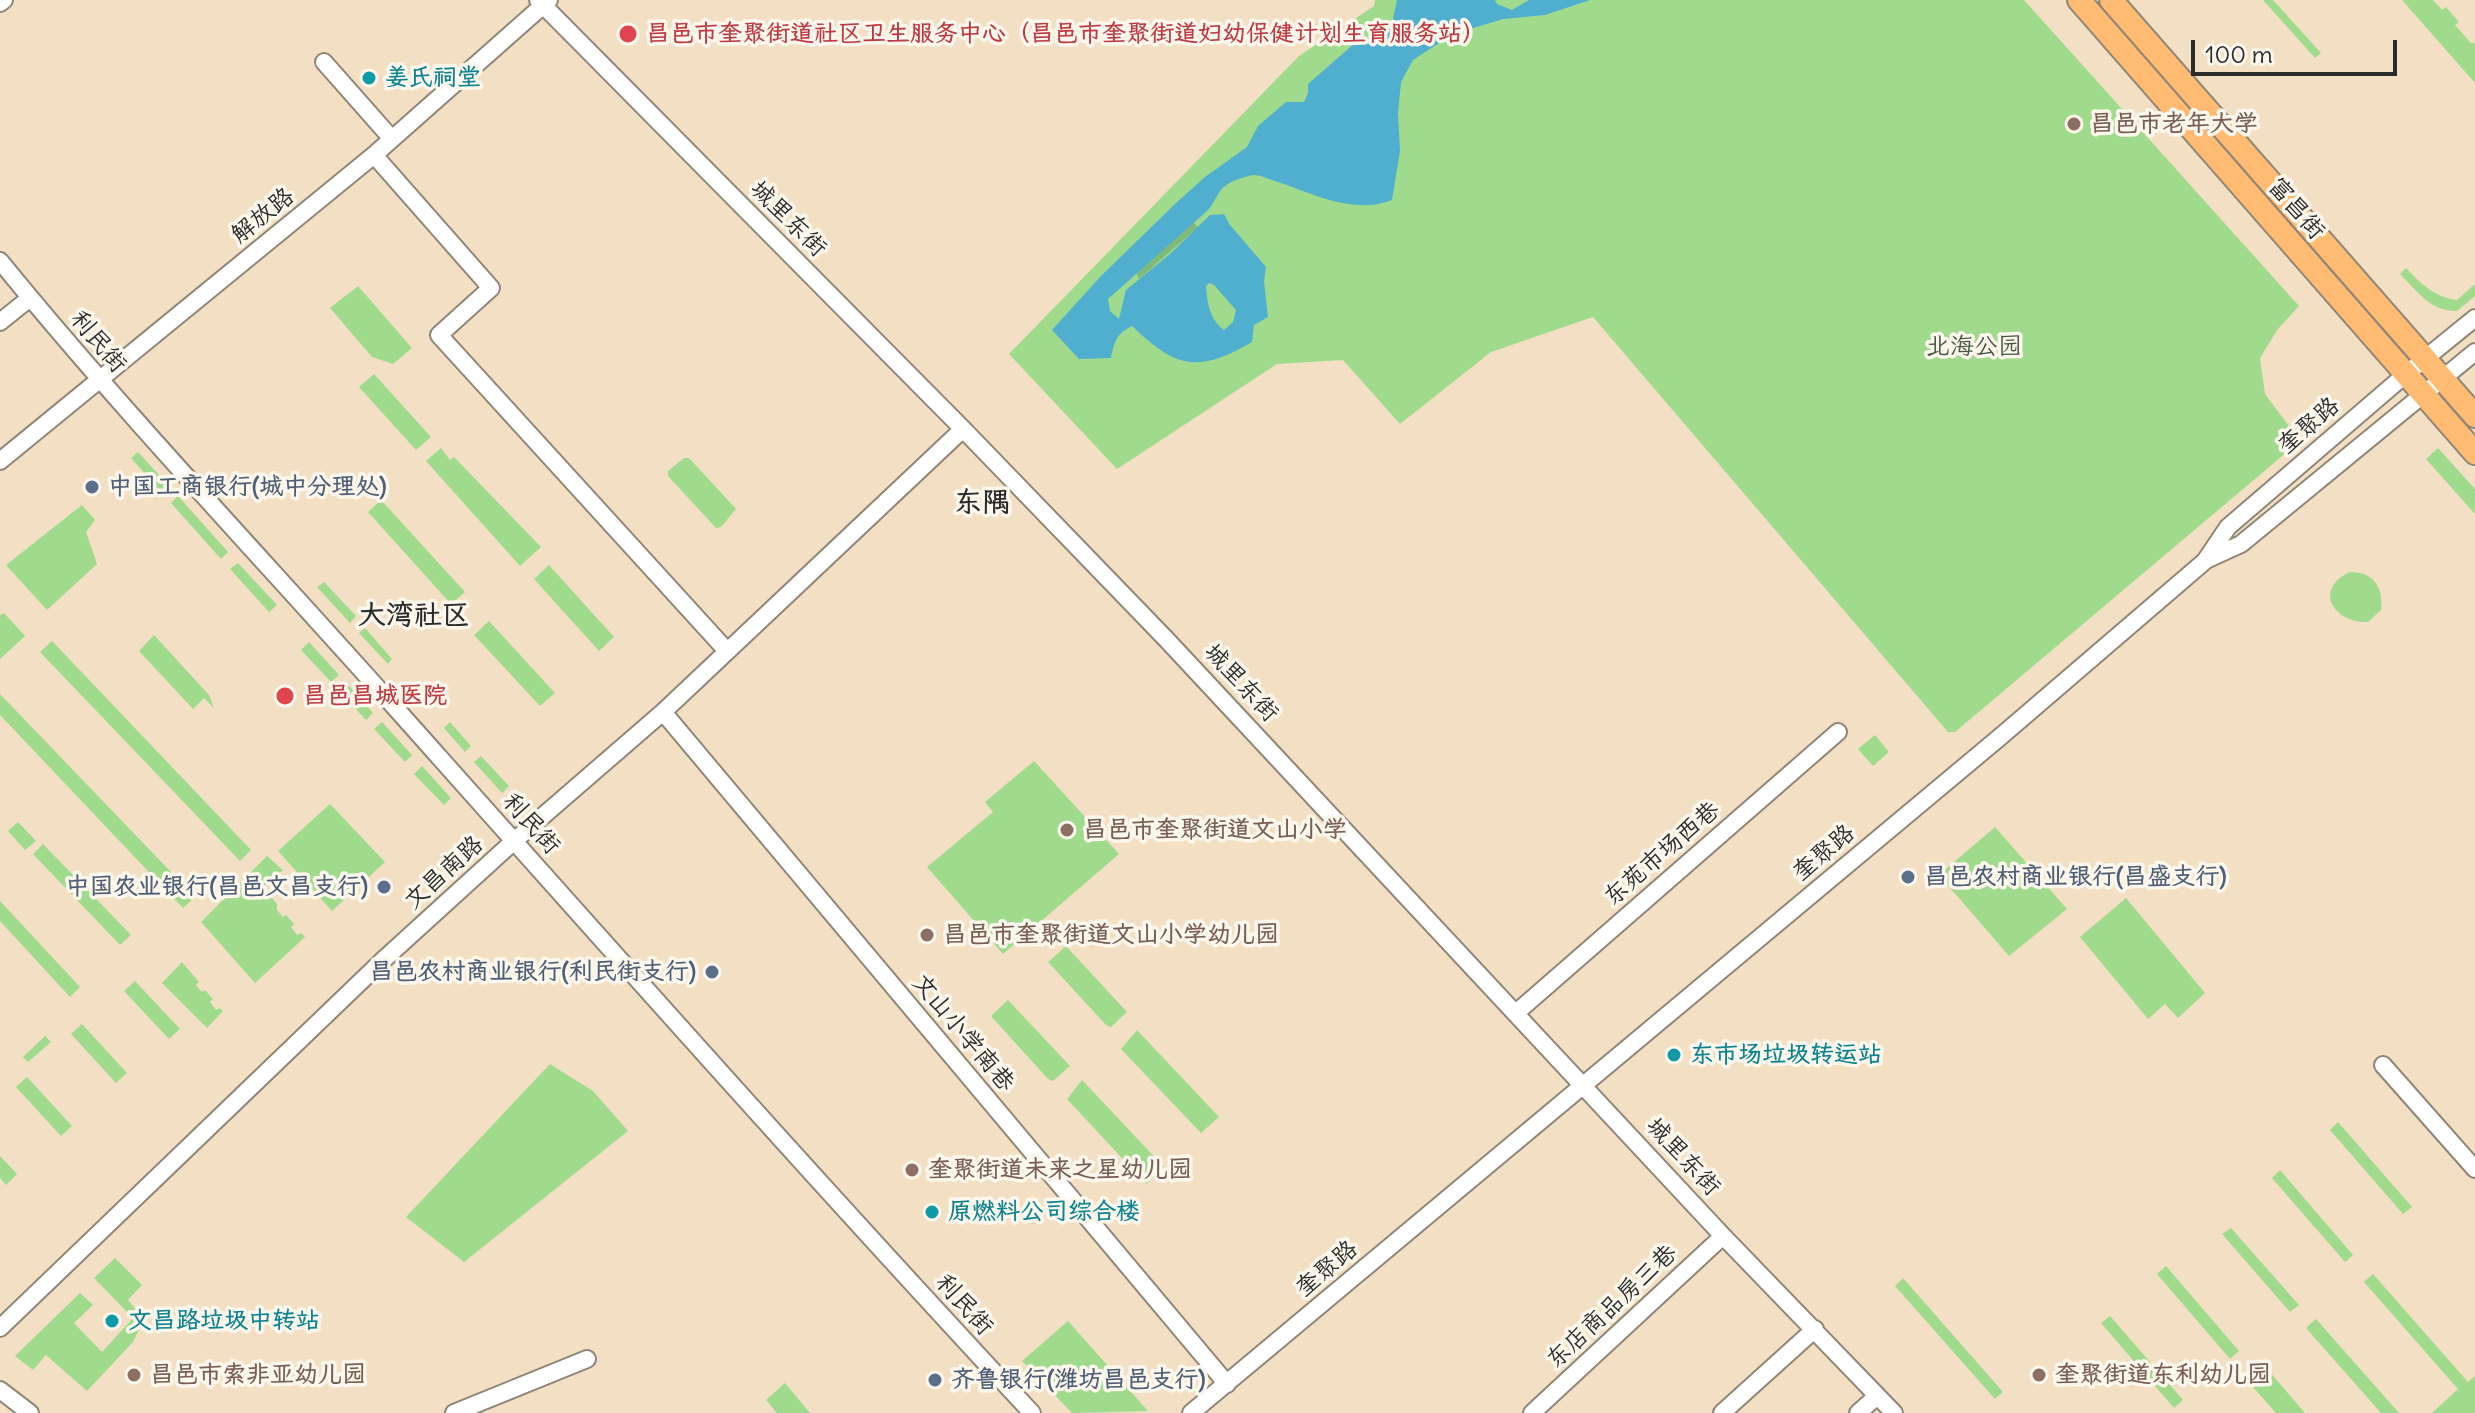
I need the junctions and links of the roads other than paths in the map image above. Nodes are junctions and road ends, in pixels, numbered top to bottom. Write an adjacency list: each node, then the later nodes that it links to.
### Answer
1 (2079, 0): 13 (main road, 富昌街)
2 (2111, 0): 12 (main road, 富昌街)
3 (543, 2): 5 (street, 解放路); 18 (street, 城里东街)
4 (324, 62): 5 (street)
5 (392, 139): 6 (street, 解放路)
6 (374, 155): 15 (street, 解放路); 22 (street)
7 (0, 261): 8 (street, 利民街)
8 (30, 298): 10 (street); 15 (street, 利民街)
9 (2475, 318): 12 (street, 奎聚路)
10 (0, 322)
11 (2475, 352): 14 (street)
12 (2425, 359): 13 (street, 奎聚路); 14 (main road, 富昌街)
13 (2406, 374): 16 (main road, 富昌街); 21 (street, 奎聚路)
14 (2443, 379): 16 (street); 17 (main road, 富昌街)
15 (99, 380): 20 (street, 解放路); 25 (street, 利民街)
16 (2423, 393): 19 (main road, 富昌街); 21 (street)
17 (2475, 416)
18 (963, 429): 22 (street, 文昌南路); 26 (street, 城里东街)
19 (2475, 453)
20 (0, 461)
21 (2205, 561): 28 (street, 奎聚路)
22 (727, 651): 23 (street, 文昌南路)
23 (663, 712): 25 (street, 文昌南路); 34 (street, 文山小学南巷)
24 (1838, 732): 26 (street, 东苑市场西巷)
25 (514, 841): 31 (street, 文昌南路); 39 (street, 利民街)
26 (1517, 1012): 28 (street, 城里东街)
27 (2383, 1065): 29 (street)
28 (1584, 1084): 30 (street, 城里东街); 34 (street, 奎聚路)
29 (2475, 1169)
30 (1723, 1236): 32 (street, 城里东街); 41 (street, 东店商品房三巷)
31 (0, 1328)
32 (1815, 1329): 36 (street, 城里东街); 42 (street)
33 (587, 1359): 38 (street)
34 (1227, 1384): 40 (street, 奎聚路)
35 (0, 1390): 37 (street)
36 (1877, 1396): 43 (street); 44 (street, 城里东街)
37 (30, 1413)
38 (454, 1413)
39 (1032, 1413)
40 (1191, 1413)
41 (1532, 1413)
42 (1722, 1413)
43 (1858, 1413)
44 (1894, 1413)

